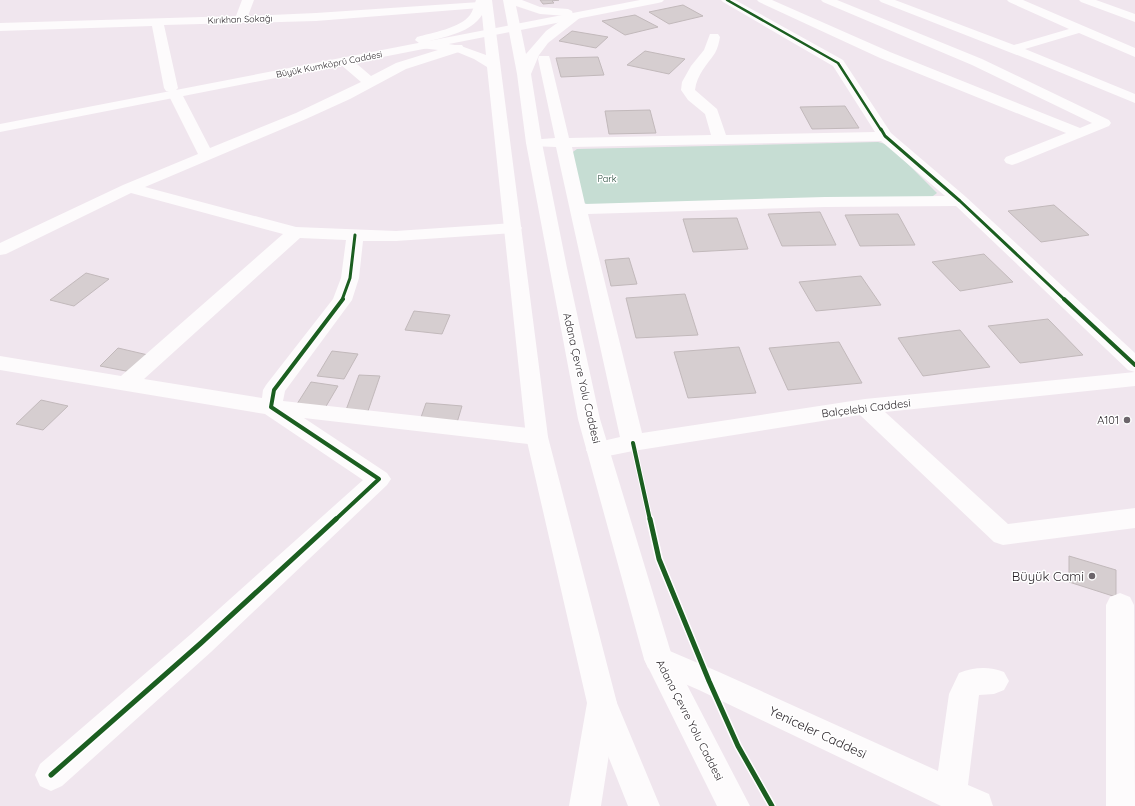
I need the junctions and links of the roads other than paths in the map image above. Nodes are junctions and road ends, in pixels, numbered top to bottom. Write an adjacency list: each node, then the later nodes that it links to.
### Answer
1 (248, 0): 21 (main road)
2 (345, 0): 17 (main road)
3 (387, 0): 16 (main road)
4 (509, 0): 23 (main road, Adana Çevre Yolu Caddesi)
5 (514, 0): 18 (main road)
6 (635, 0): 18 (main road, Büyük Kumköprü Caddesi)
7 (658, 0): 18 (main road, Büyük Kumköprü Caddesi)
8 (727, 0): 32 (main road)
9 (763, 0): 19 (main road)
10 (827, 0): 15 (main road)
11 (885, 0): 31 (main road)
12 (1013, 0): 25 (main road)
13 (1085, 0): 20 (main road)
14 (482, 2): 16 (main road, Kırıkhan Sokağı); 26 (main road); 29 (main road)
15 (840, 5): 19 (main road); 27 (main road)
16 (390, 12): 17 (main road, Kırıkhan Sokağı)
17 (345, 15): 21 (main road, Kırıkhan Sokağı)
18 (572, 15): 23 (main road, Büyük Kumköprü Caddesi); 37 (main road)
19 (799, 16): 32 (main road)
20 (1135, 18)
21 (241, 19): 22 (main road, Kırıkhan Sokağı)
22 (157, 22): 24 (main road, Kırıkhan Sokağı); 39 (main road)
23 (514, 26): 26 (main road, Büyük Kumköprü Caddesi); 37 (main road, Adana Çevre Yolu Caddesi)
24 (0, 27)
25 (1081, 29): 31 (main road); 33 (main road)
26 (490, 30): 29 (main road, Büyük Kumköprü Caddesi); 36 (main road)
27 (905, 32): 32 (main road); 43 (main road)
28 (714, 37): 45 (main road)
29 (423, 42): 30 (main road); 35 (main road, Büyük Kumköprü Caddesi); 39 (main road, Büyük Kumköprü Caddesi)
30 (458, 48): 36 (main road); 38 (main road)
31 (1012, 49): 40 (main road)
32 (864, 50): 43 (main road); 44 (main road)
33 (1135, 53)
34 (544, 59): 47 (main road)
35 (345, 61): 38 (main road); 39 (main road, Büyük Kumköprü Caddesi)
36 (494, 66): 53 (main road)
37 (524, 74): 46 (main road, Adana Çevre Yolu Caddesi)
38 (370, 82): 48 (main road)
39 (173, 91): 41 (main road, Büyük Kumköprü Caddesi); 42 (main road, Büyük Kumköprü Caddesi); 48 (main road)
40 (1135, 99)
41 (0, 122)
42 (0, 128)
43 (1080, 133): 49 (main road)
44 (886, 136): 45 (main road); 51 (main road)
45 (720, 139): 47 (main road)
46 (534, 143): 47 (main road); 65 (main road, Adana Çevre Yolu Caddesi)
47 (563, 143): 52 (main road)
48 (206, 155): 50 (main road)
49 (1012, 160)
50 (129, 188): 54 (main road); 56 (main road)
51 (960, 201): 52 (main road); 58 (main road)
52 (578, 209): 64 (main road)
53 (513, 228): 55 (main road); 63 (main road)
54 (296, 232): 55 (main road); 60 (main road)
55 (355, 236): 61 (main road)
56 (3, 244)
57 (0, 363): 60 (main road)
58 (1135, 365)
59 (1135, 380): 62 (main road, Balçelebi Caddesi)
60 (126, 383): 61 (main road)
61 (271, 407): 63 (main road); 71 (main road)
62 (864, 407): 64 (main road, Balçelebi Caddesi); 66 (main road)
63 (537, 437): 70 (main road)
64 (633, 442): 65 (main road, Balçelebi Caddesi)
65 (598, 450): 68 (main road, Adana Çevre Yolu Caddesi)
66 (1135, 518)
67 (1120, 605): 76 (main road)
68 (658, 659): 72 (main road, Yeniceler Caddesi); 75 (main road, Adana Çevre Yolu Caddesi)
69 (994, 681): 72 (main road)
70 (602, 703): 73 (main road); 74 (main road)
71 (51, 775)
72 (964, 800)
73 (585, 806)
74 (644, 806)
75 (734, 806)
76 (1122, 806)

